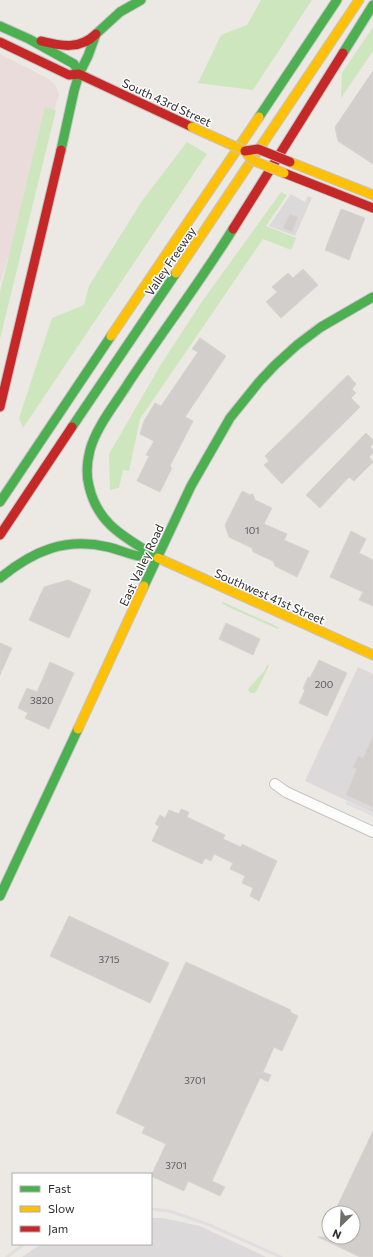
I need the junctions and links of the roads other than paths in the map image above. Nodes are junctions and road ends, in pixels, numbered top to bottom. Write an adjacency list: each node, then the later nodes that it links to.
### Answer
1 (141, 0): 7 (main road)
2 (328, 0): 16 (main road, Valley Freeway)
3 (337, 0): 17 (main road)
4 (359, 0): 18 (main road, Valley Freeway)
5 (373, 5): 19 (main road)
6 (0, 26): 8 (main road, South 43rd Street)
7 (96, 34): 8 (main road); 10 (main road)
8 (29, 40): 10 (main road, South 43rd Street)
9 (0, 42): 10 (main road, South 43rd Street)
10 (79, 74): 11 (main road, South 43rd Street, bridge); 15 (main road)
11 (245, 152): 12 (main road, South 43rd Street, bridge); 13 (main road, South 43rd Street, bridge)
12 (373, 195)
13 (373, 208)
14 (373, 297): 19 (main road, East Valley Road)
15 (0, 407)
16 (0, 488)
17 (0, 502)
18 (0, 535)
19 (158, 558): 20 (main road); 21 (main road, Southwest 41st Street); 24 (main road, East Valley Road)
20 (0, 578)
21 (373, 655)
22 (275, 784): 23 (street)
23 (373, 832)
24 (0, 896)

